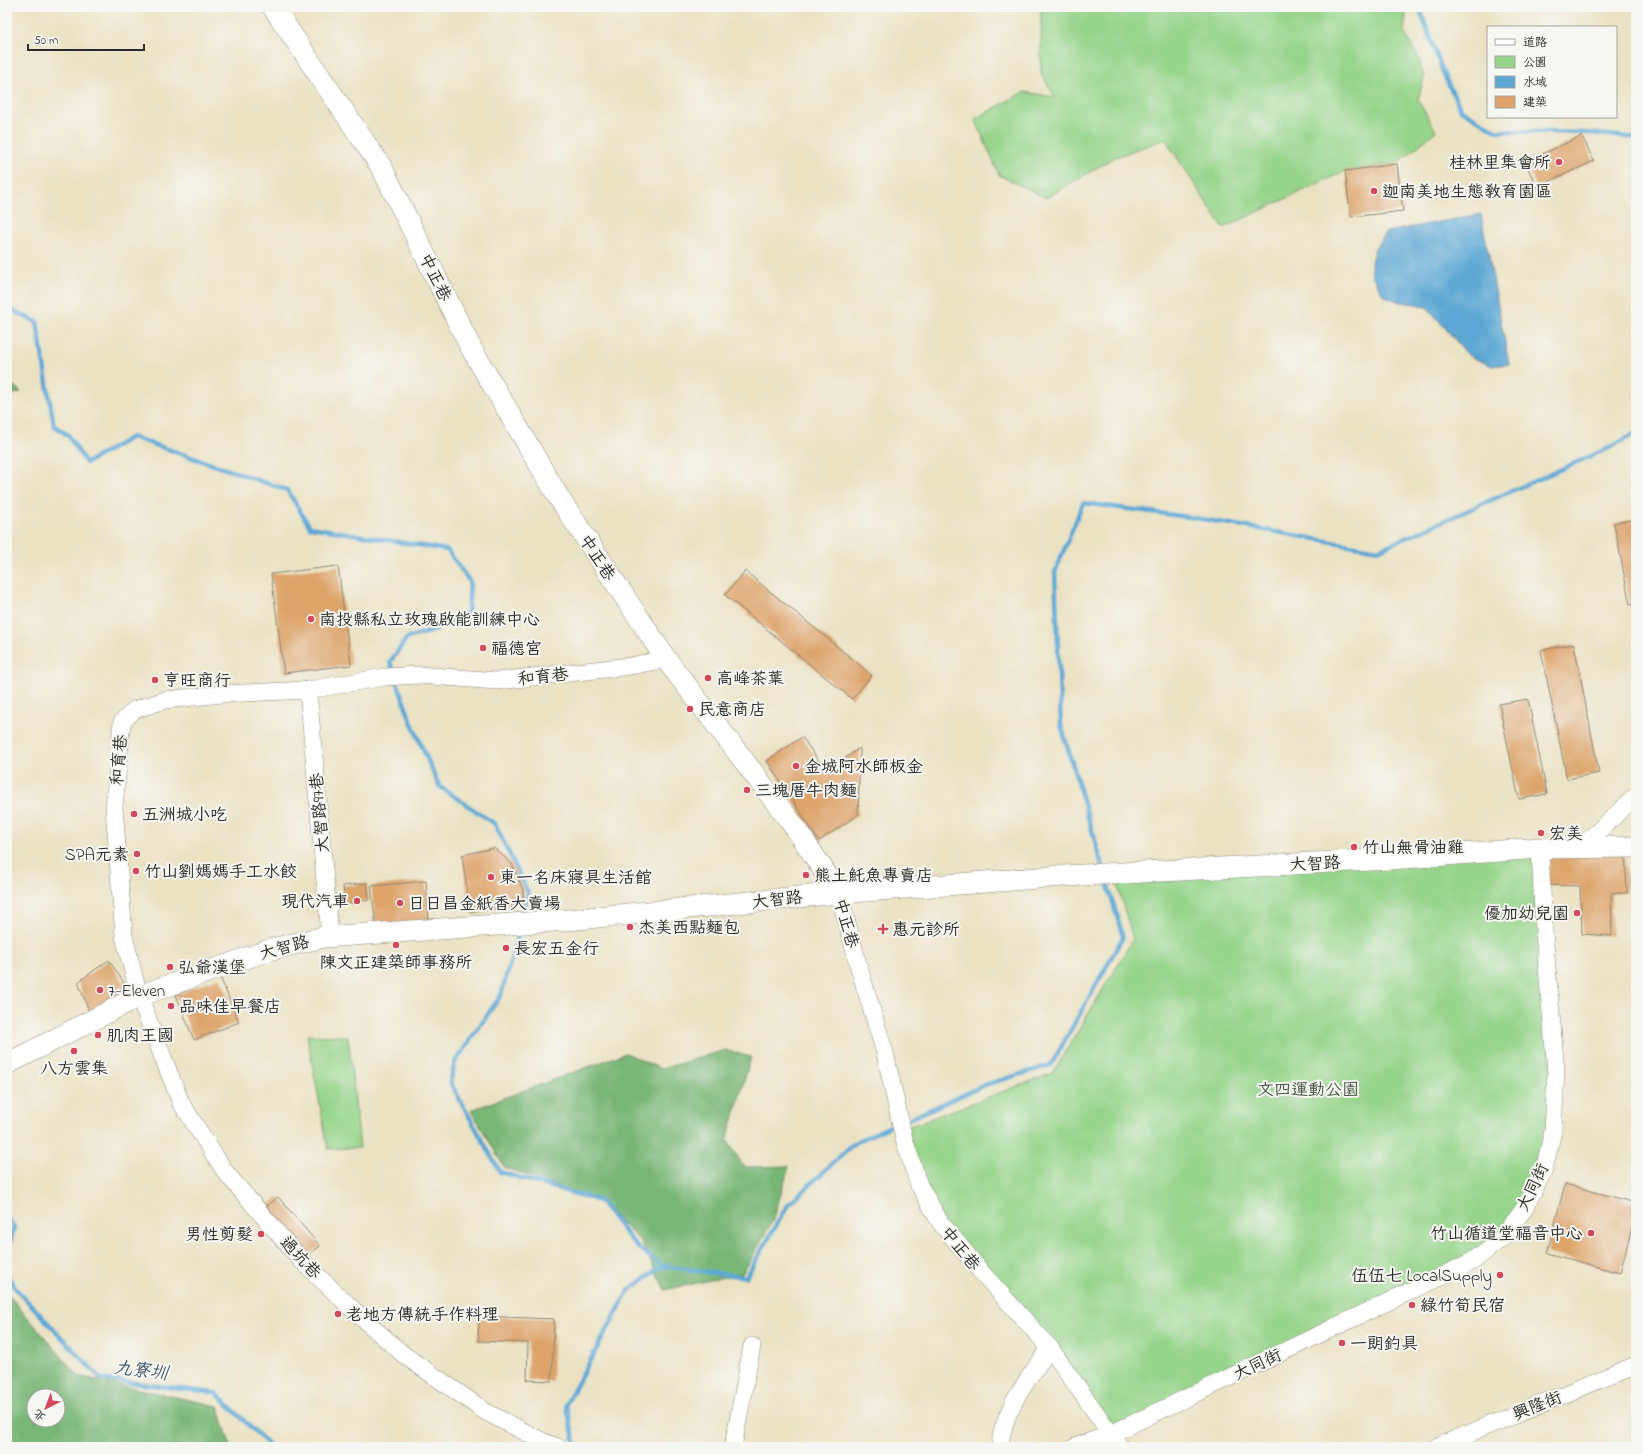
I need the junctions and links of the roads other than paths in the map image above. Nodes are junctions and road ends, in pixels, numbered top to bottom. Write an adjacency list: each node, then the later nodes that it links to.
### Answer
1 (273, 7): 2 (street, 中正巷)
2 (666, 659): 3 (street, 和育巷); 8 (street, 中正巷)
3 (308, 690): 9 (street, 大智路97巷); 10 (street, 和育巷)
4 (1636, 796): 5 (street)
5 (1581, 847): 6 (street, 大智路); 7 (street, 大智路)
6 (1636, 847)
7 (1540, 848): 8 (street, 大智路); 15 (street, 大同街)
8 (839, 893): 9 (street, 大智路); 13 (street, 中正巷)
9 (330, 936): 10 (street, 大智路)
10 (139, 996): 11 (street, 大智路); 16 (street, 過坑巷)
11 (7, 1064)
12 (752, 1346): 17 (street)
13 (1050, 1348): 15 (street, 中正巷); 18 (street)
14 (1636, 1365): 20 (street, 興隆街)
15 (1116, 1440): 19 (street, 大同街)
16 (549, 1446)
17 (733, 1447)
18 (1000, 1447)
19 (1075, 1447)
20 (1439, 1447)

